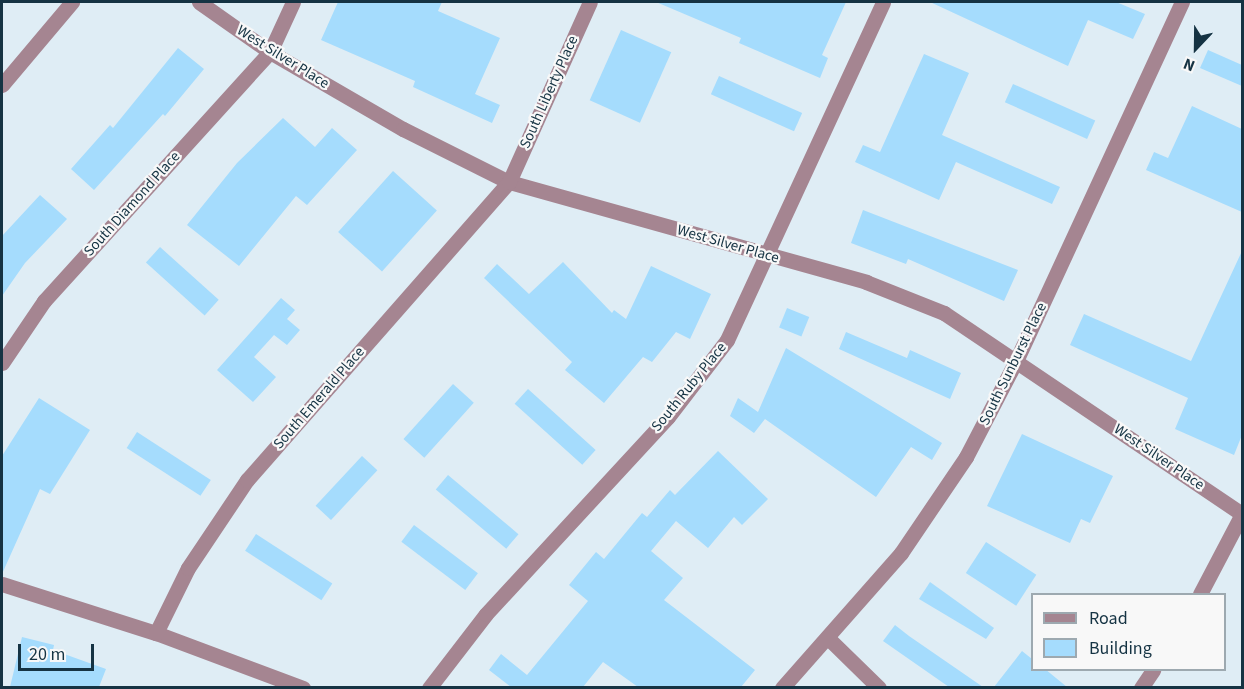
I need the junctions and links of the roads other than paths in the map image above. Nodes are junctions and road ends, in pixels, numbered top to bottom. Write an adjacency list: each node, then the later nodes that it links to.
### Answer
1 (72, 2): 8 (street)
2 (199, 2): 7 (street, West Silver Place)
3 (294, 2): 7 (street)
4 (590, 2): 9 (street, South Liberty Place)
5 (883, 2): 10 (street, South Ruby Place)
6 (1182, 2): 11 (street, South Sunburst Place)
7 (270, 52): 9 (street, West Silver Place); 12 (street, South Diamond Place)
8 (2, 85)
9 (509, 182): 10 (street, West Silver Place); 16 (street, South Emerald Place)
10 (769, 256): 11 (street, West Silver Place); 20 (street, South Ruby Place)
11 (1016, 361): 13 (street, West Silver Place); 17 (street, South Sunburst Place)
12 (2, 363)
13 (1242, 514): 15 (street)
14 (2, 584): 16 (street)
15 (1201, 593)
16 (156, 633): 19 (street)
17 (828, 639): 21 (street, South Sunburst Place); 22 (street)
18 (1152, 671): 23 (street)
19 (303, 687)
20 (429, 687)
21 (782, 687)
22 (879, 687)
23 (1141, 687)

